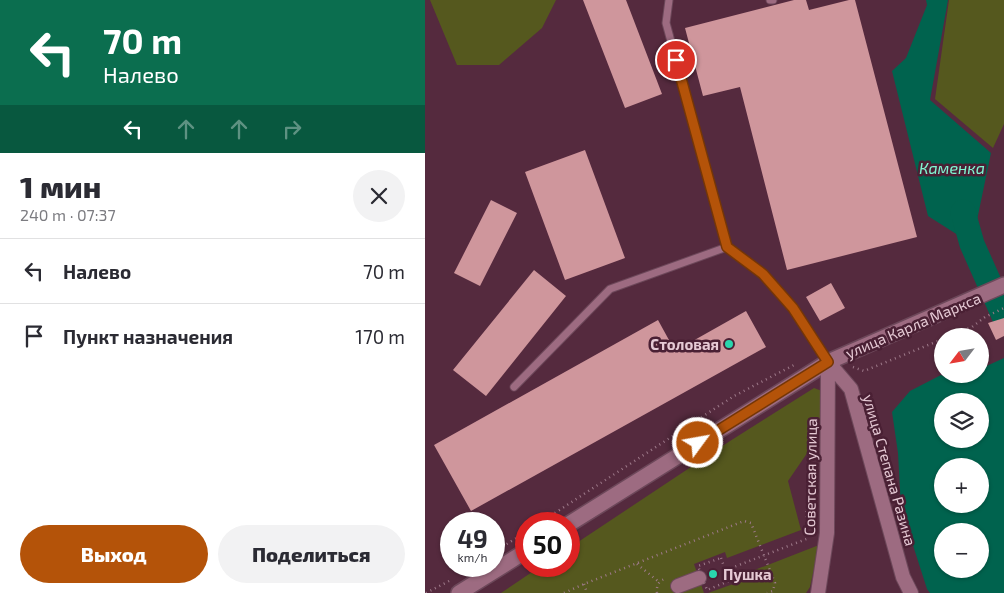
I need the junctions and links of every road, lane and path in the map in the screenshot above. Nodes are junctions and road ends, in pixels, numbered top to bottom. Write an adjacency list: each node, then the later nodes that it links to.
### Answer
1 (669, 0): 2 (lane)
2 (727, 247): 7 (lane); 10 (lane)
3 (1004, 285): 7 (main road, улица Карла Маркса)
4 (1004, 308): 5 (path)
5 (969, 328)
6 (934, 343): 9 (path)
7 (828, 362): 12 (main road, улица Карла Маркса); 28 (street, Советская улица); 29 (street, улица Степана Разина)
8 (797, 363): 11 (path)
9 (851, 367)
10 (514, 387)
11 (557, 512)
12 (580, 517)
13 (809, 538): 14 (path)
14 (765, 555): 16 (path); 17 (path); 27 (path)
15 (515, 558): 24 (main road)
16 (637, 563): 20 (path); 21 (path)
17 (726, 570): 17 (path)
18 (453, 578): 23 (path)
19 (699, 578): 22 (street)
20 (659, 582)
21 (584, 584): 25 (path); 26 (path)
22 (678, 586)
23 (426, 593)
24 (459, 593)
25 (564, 593)
26 (587, 593)
27 (767, 593)
28 (818, 593)
29 (911, 593)

